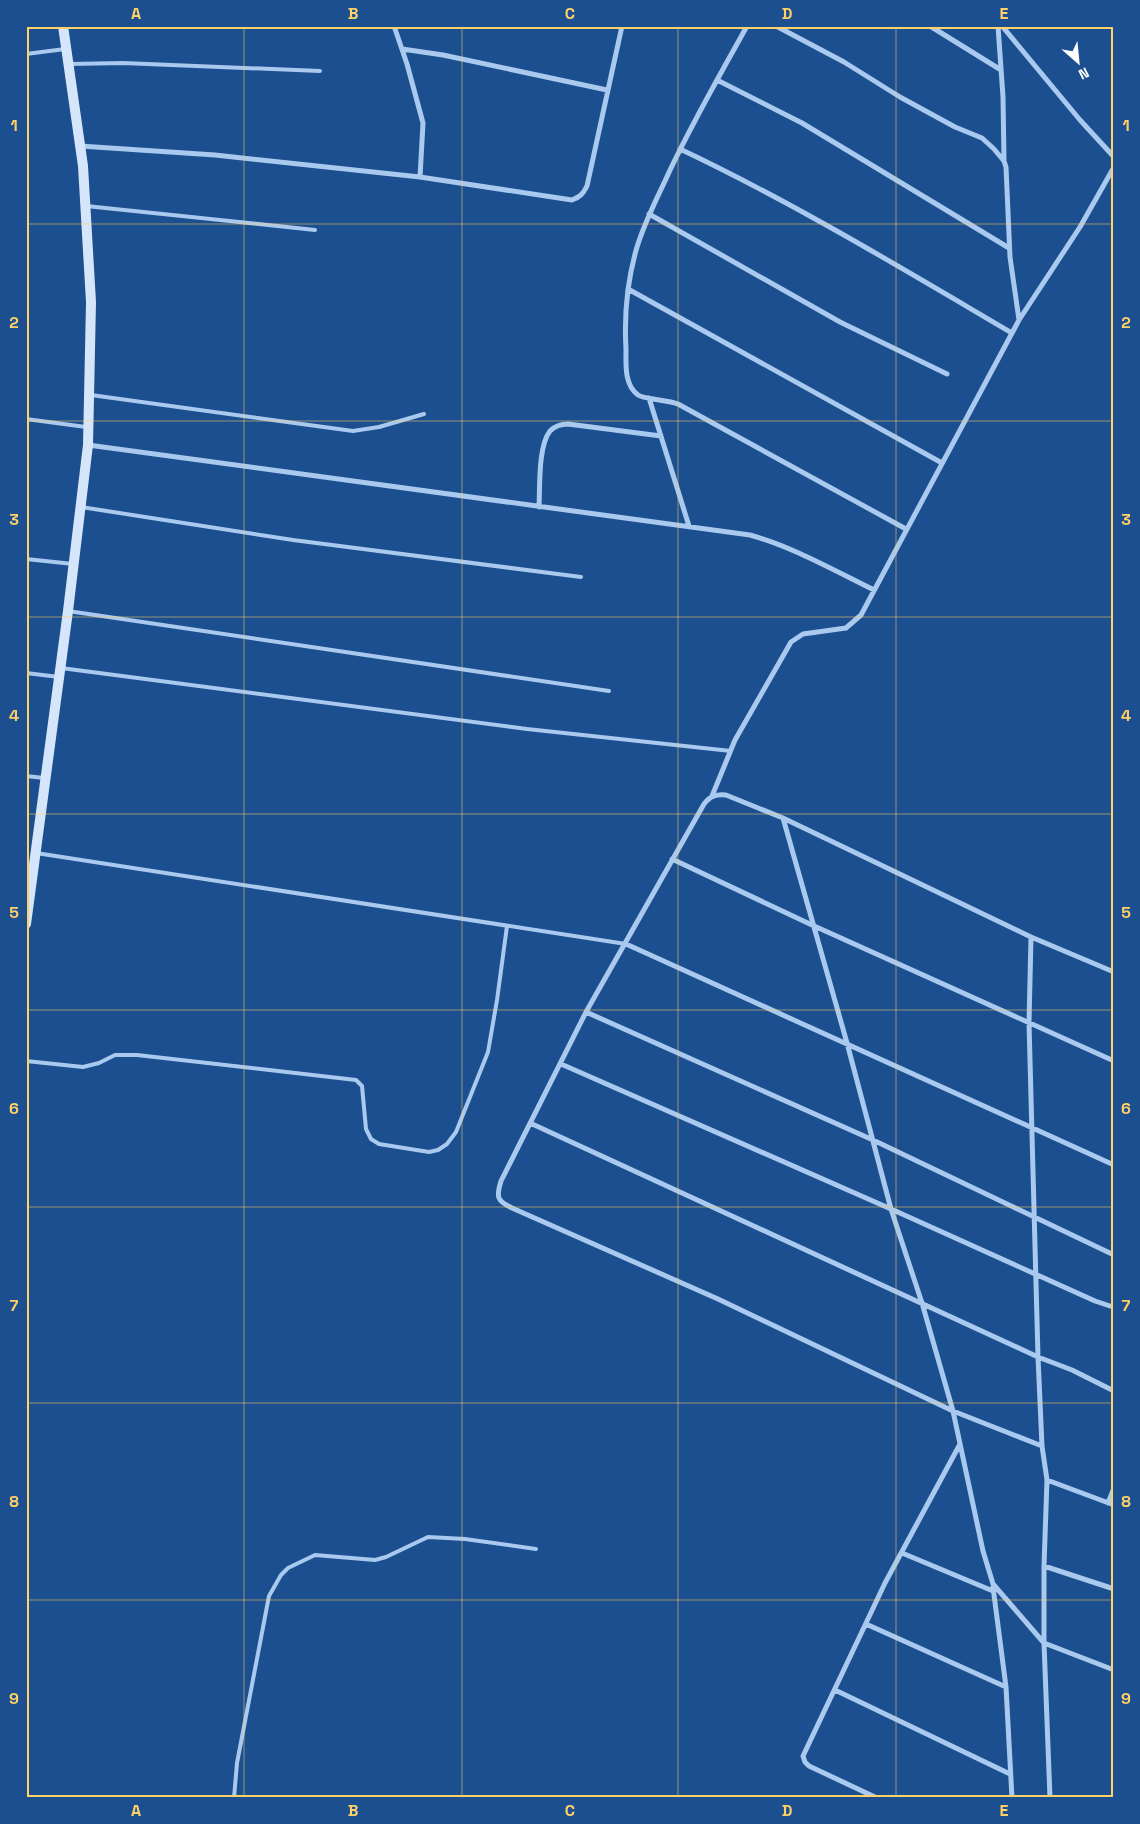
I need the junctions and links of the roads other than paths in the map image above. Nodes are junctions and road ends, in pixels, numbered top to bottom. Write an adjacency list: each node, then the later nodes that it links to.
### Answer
1 (63, 26): 9 (main road)
2 (394, 26): 10 (street)
3 (622, 26): 16 (street)
4 (747, 26): 15 (street)
5 (776, 26): 20 (street)
6 (930, 26): 13 (street)
7 (998, 26): 13 (street)
8 (1002, 26): 19 (street)
9 (67, 49): 11 (lane); 12 (main road)
10 (402, 49): 16 (street); 22 (street)
11 (26, 54)
12 (69, 64): 14 (lane); 17 (main road)
13 (1001, 70): 20 (street)
14 (320, 71)
15 (717, 80): 18 (street); 26 (street)
16 (607, 90): 22 (street)
17 (80, 146): 22 (street); 23 (main road)
18 (680, 149): 24 (street); 29 (street)
19 (1114, 157)
20 (1004, 161): 26 (street)
21 (1114, 167): 28 (street)
22 (420, 176)
23 (86, 206): 25 (lane); 31 (main road)
24 (650, 214): 27 (street); 30 (street)
25 (315, 230)
26 (1009, 248): 28 (street)
27 (628, 290): 32 (street); 38 (street)
28 (1019, 320): 29 (street)
29 (1012, 333): 38 (street)
30 (947, 374)
31 (89, 394): 33 (lane); 35 (main road)
32 (649, 398): 36 (street); 42 (street)
33 (424, 414)
34 (26, 419): 35 (lane)
35 (88, 428): 37 (main road)
36 (661, 436): 40 (street); 41 (street)
37 (88, 445): 39 (main road); 40 (street)
38 (942, 463): 42 (street)
39 (80, 506): 44 (main road); 45 (lane)
40 (539, 506): 41 (street)
41 (689, 526): 46 (street)
42 (906, 529): 46 (street)
43 (26, 559): 44 (lane)
44 (73, 564): 47 (main road)
45 (581, 578)
46 (874, 590): 51 (street)
47 (68, 611): 48 (main road); 50 (lane)
48 (60, 672): 49 (lane); 51 (lane); 53 (main road)
49 (26, 673)
50 (609, 691)
51 (731, 751): 54 (street)
52 (26, 776): 53 (lane)
53 (46, 778): 56 (main road)
54 (712, 796): 55 (street); 57 (street)
55 (783, 818): 59 (street); 61 (street)
56 (36, 853): 58 (main road); 60 (lane)
57 (672, 859): 59 (street); 62 (street)
58 (26, 924)
59 (812, 925): 65 (street); 66 (street)
60 (507, 926): 62 (lane); 68 (lane)
61 (1031, 937): 63 (street); 65 (street)
62 (626, 944): 64 (street); 66 (street)
63 (1114, 972)
64 (586, 1012): 69 (street); 72 (street)
65 (1029, 1023): 67 (street); 71 (street)
66 (847, 1043): 71 (street); 72 (street)
67 (1114, 1060)
68 (26, 1061)
69 (561, 1064): 70 (street); 74 (street)
70 (530, 1123): 78 (street); 82 (street)
71 (1031, 1128): 73 (street); 75 (street)
72 (873, 1140): 74 (street); 75 (street)
73 (1114, 1165)
74 (891, 1209): 77 (street); 78 (street)
75 (1033, 1217): 76 (street); 77 (street)
76 (1114, 1255)
77 (1037, 1275): 79 (street); 80 (street)
78 (922, 1303): 80 (street); 82 (street)
79 (1113, 1307)
80 (1038, 1357): 81 (street); 84 (street)
81 (1114, 1391)
82 (953, 1412): 83 (street); 84 (street)
83 (960, 1443): 89 (street); 91 (street)
84 (1042, 1446): 85 (street)
85 (1047, 1480): 87 (street); 90 (street)
86 (1114, 1488): 87 (street)
87 (1111, 1504)
88 (536, 1549): 100 (lane)
89 (902, 1553): 93 (street); 94 (street)
90 (1044, 1566): 92 (street); 95 (street)
91 (993, 1584): 93 (street); 95 (street)
92 (1114, 1589)
93 (994, 1591): 97 (street)
94 (866, 1624): 97 (street); 98 (street)
95 (1044, 1644): 96 (street); 103 (street)
96 (1114, 1670)
97 (1006, 1687): 99 (street)
98 (835, 1690): 99 (street); 101 (street)
99 (1010, 1774): 102 (street)
100 (234, 1798)
101 (877, 1798)
102 (1012, 1798)
103 (1050, 1798)

